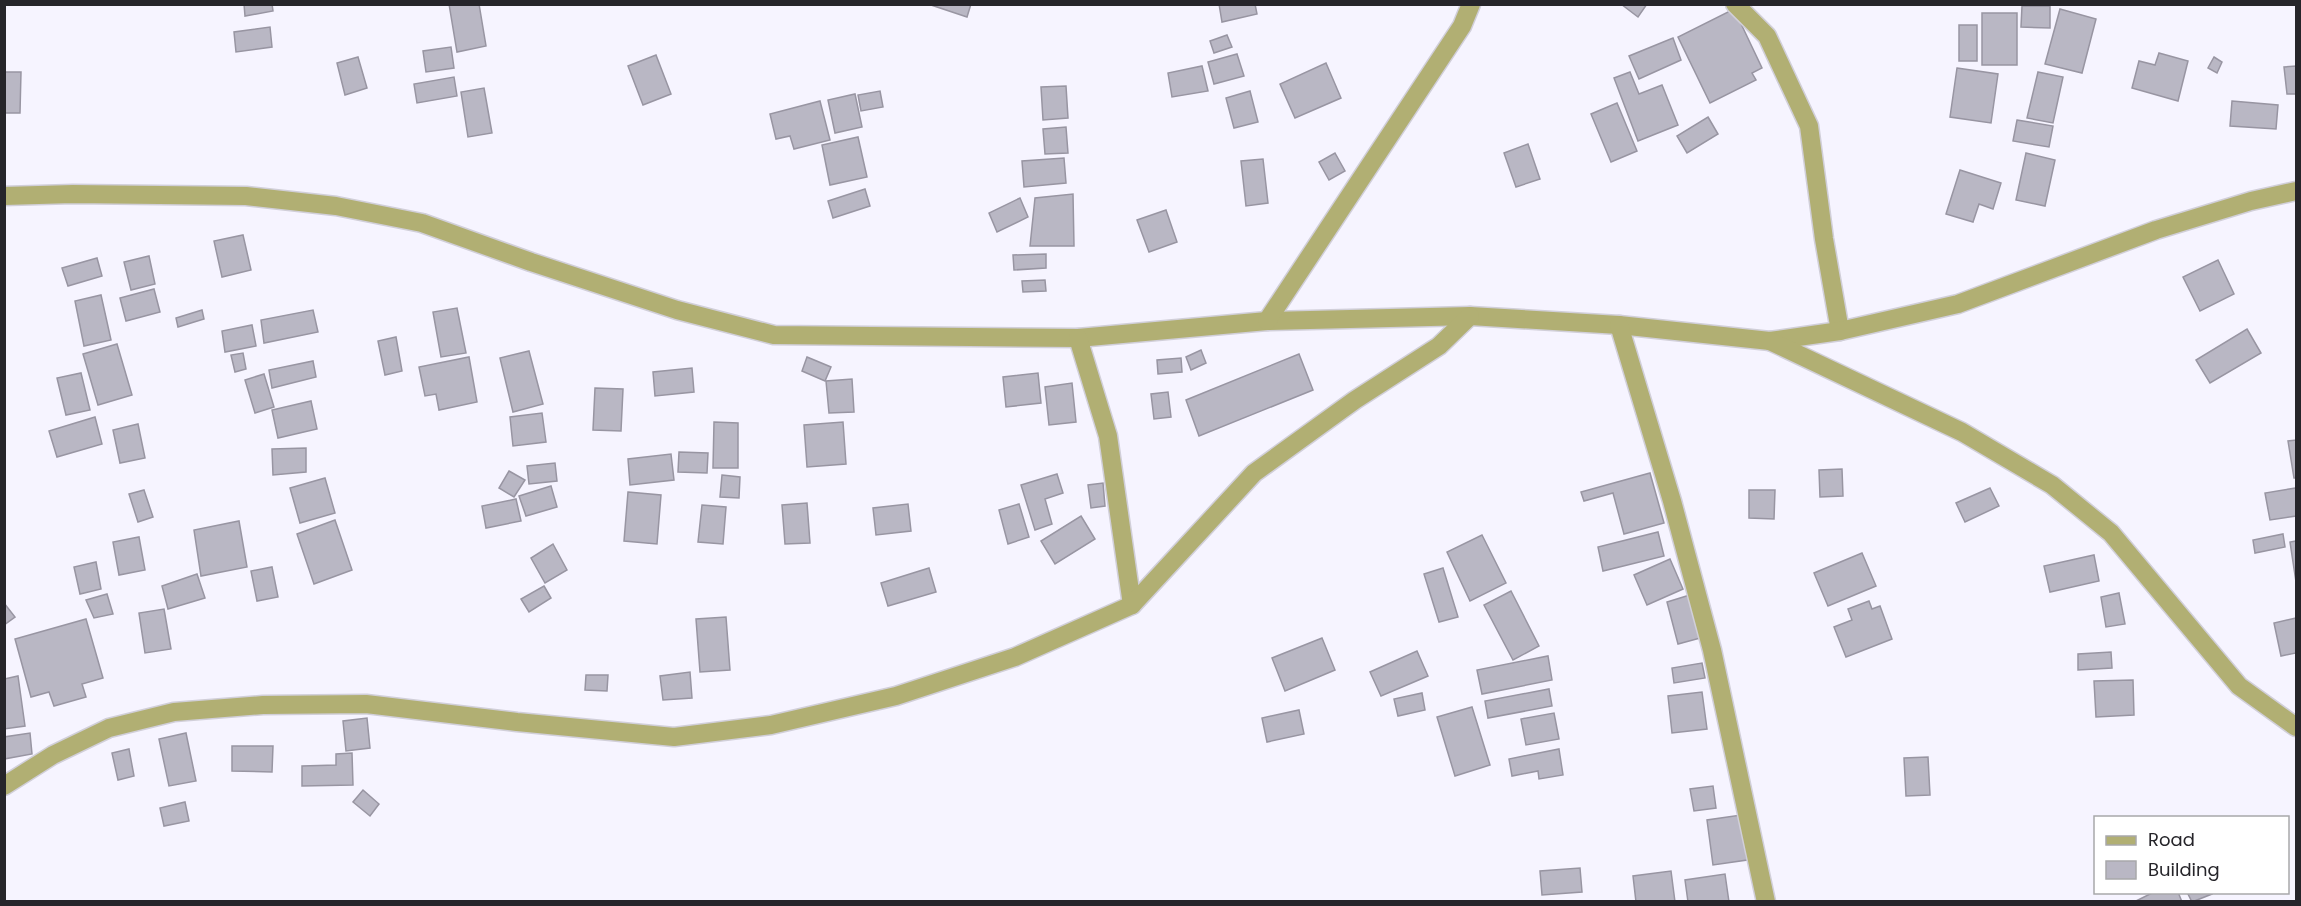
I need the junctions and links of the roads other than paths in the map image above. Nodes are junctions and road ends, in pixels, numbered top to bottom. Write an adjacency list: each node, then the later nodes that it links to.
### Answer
1 (1471, 4): 6 (street)
2 (1736, 4): 8 (street)
3 (2296, 191): 8 (street)
4 (4, 196): 9 (street)
5 (1470, 316): 6 (street); 7 (street); 11 (street)
6 (1267, 321): 9 (street)
7 (1619, 325): 10 (street); 14 (street)
8 (1840, 331): 10 (street)
9 (1078, 338): 11 (street)
10 (1770, 341): 12 (street)
11 (1132, 605): 13 (street)
12 (2296, 727)
13 (4, 786)
14 (1766, 902)

